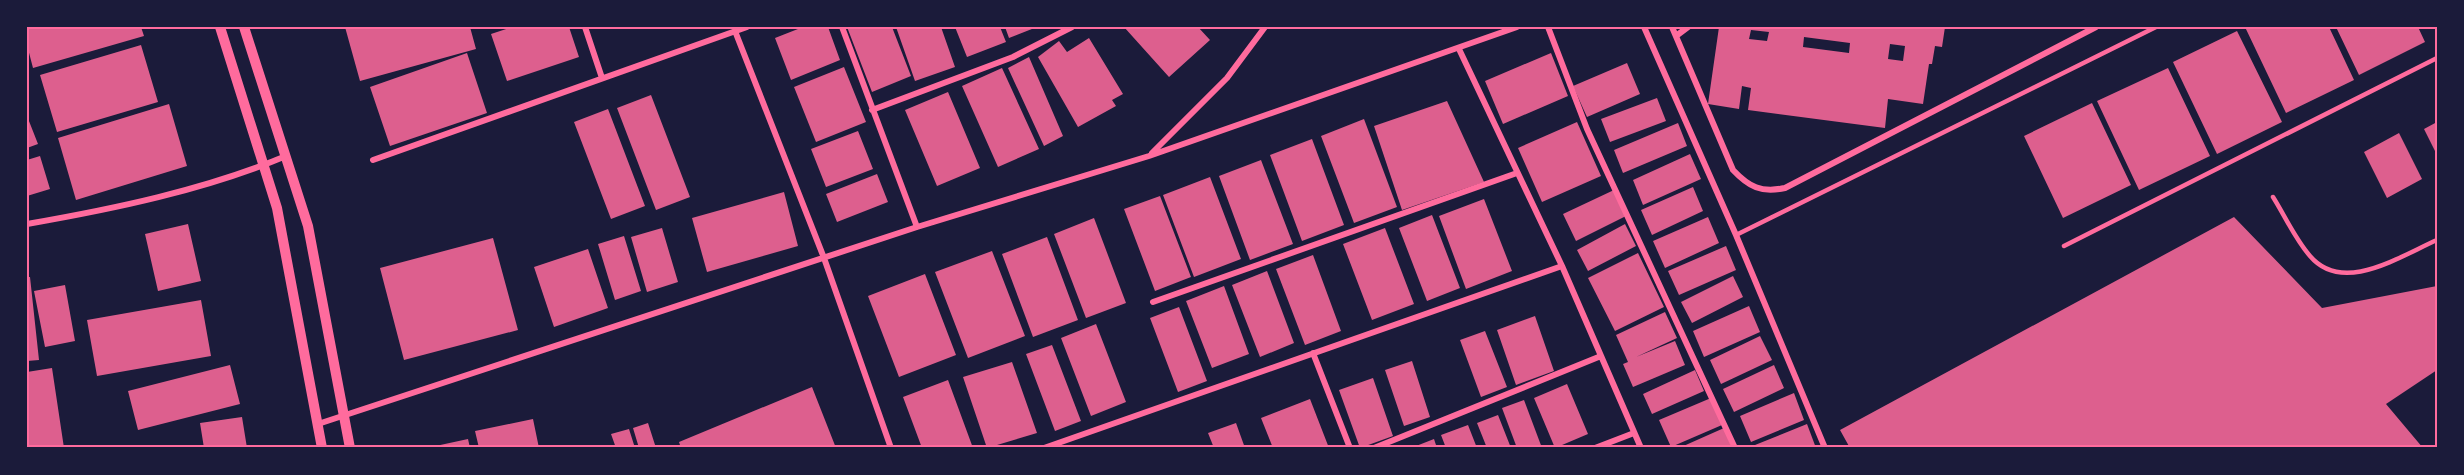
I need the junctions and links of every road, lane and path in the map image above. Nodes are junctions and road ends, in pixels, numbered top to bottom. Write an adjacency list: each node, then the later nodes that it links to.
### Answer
1 (220, 27): 24 (street)
2 (244, 27): 21 (street)
3 (585, 27): 19 (street)
4 (747, 27): 15 (street)
5 (842, 27): 20 (street)
6 (1072, 27): 20 (street)
7 (1265, 27): 22 (street)
8 (1517, 27): 17 (street)
9 (1548, 27): 48 (street)
10 (1644, 27): 29 (street)
11 (1672, 27): 16 (street)
12 (1688, 27): 16 (street)
13 (2096, 27): 16 (street)
14 (2156, 27): 29 (lane)
15 (735, 31): 19 (street); 32 (street)
16 (1676, 36)
17 (1459, 49): 22 (street); 25 (street)
18 (2437, 58): 31 (lane)
19 (602, 78): 23 (street)
20 (872, 110): 28 (street)
21 (286, 156): 24 (street); 37 (street)
22 (1149, 156): 28 (street)
23 (373, 160)
24 (263, 165): 27 (street); 38 (street)
25 (1517, 173): 33 (street); 34 (street)
26 (2273, 197): 30 (lane)
27 (27, 224)
28 (917, 227): 32 (street)
29 (1736, 235): 49 (street)
30 (2437, 240)
31 (2064, 246)
32 (824, 258): 37 (street); 42 (street)
33 (1562, 266): 35 (street); 36 (street)
34 (1153, 302)
35 (1313, 354): 43 (street); 44 (street)
36 (1601, 356): 39 (street); 45 (street)
37 (344, 415): 38 (street); 41 (street)
38 (318, 424): 40 (street)
39 (1634, 432): 46 (street); 47 (street)
40 (322, 448)
41 (350, 448)
42 (891, 448)
43 (1044, 448)
44 (1350, 448)
45 (1374, 448)
46 (1595, 448)
47 (1641, 448)
48 (1735, 448)
49 (1825, 448)

